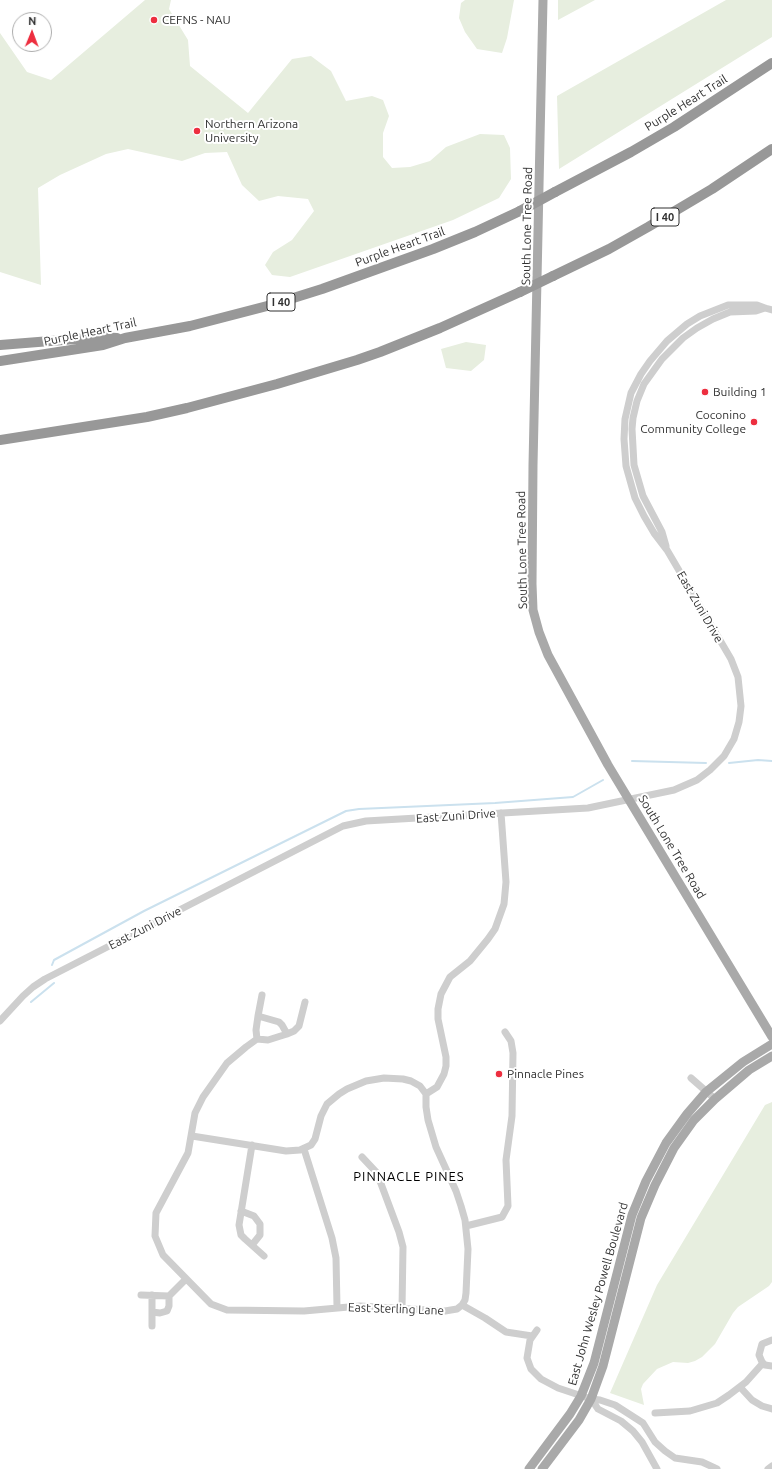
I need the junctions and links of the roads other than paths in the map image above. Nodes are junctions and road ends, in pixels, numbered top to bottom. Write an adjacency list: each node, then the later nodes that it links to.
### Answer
1 (543, 0): 9 (main road, South Lone Tree Road)
2 (772, 63): 5 (highway, Purple Heart Trail / I 40, bridge)
3 (772, 149): 8 (highway, I 40, bridge)
4 (768, 309): 9 (street, East Zuni Drive)
5 (125, 338): 6 (highway); 7 (highway, Purple Heart Trail / I 40)
6 (0, 345)
7 (0, 361)
8 (0, 440)
9 (630, 800): 10 (street, East Zuni Drive); 17 (main road, South Lone Tree Road)
10 (501, 813): 14 (street, East Zuni Drive); 23 (street)
11 (262, 995): 13 (street)
12 (305, 1002): 16 (street)
13 (258, 1016): 16 (street); 18 (street)
14 (0, 1021)
15 (505, 1032): 30 (street)
16 (286, 1034): 18 (street)
17 (772, 1037)
18 (257, 1039): 25 (street, East Sterling Lane)
19 (772, 1044): 22 (main road, East John Wesley Powell Boulevard)
20 (772, 1056): 24 (main road, East John Wesley Powell Boulevard)
21 (691, 1078): 22 (street)
22 (706, 1092): 24 (street); 48 (main road, East John Wesley Powell Boulevard)
23 (426, 1094): 27 (street); 30 (street, East Sterling Lane)
24 (715, 1099): 49 (main road, East John Wesley Powell Boulevard)
25 (192, 1136): 26 (street); 33 (street, East Sterling Lane)
26 (252, 1145): 27 (street); 29 (street)
27 (304, 1149): 38 (street)
28 (362, 1157): 39 (street)
29 (241, 1211): 31 (street); 31 (street)
30 (466, 1226): 37 (street, East Sterling Lane)
31 (252, 1245): 32 (street)
32 (264, 1256)
33 (186, 1279): 36 (street); 38 (street, East Sterling Lane)
34 (141, 1295): 35 (street)
35 (152, 1295): 36 (street); 40 (street)
36 (169, 1296): 40 (street)
37 (462, 1305): 39 (street, East Sterling Lane); 43 (street)
38 (337, 1307): 39 (street, East Sterling Lane)
39 (402, 1309)
40 (152, 1312): 41 (street)
41 (152, 1326)
42 (537, 1330): 43 (street)
43 (532, 1336): 48 (street)
44 (772, 1340): 45 (street)
45 (763, 1363): 46 (street); 47 (street)
46 (772, 1366)
47 (740, 1387): 50 (street); 51 (street)
48 (581, 1396): 49 (street); 53 (main road, East John Wesley Powell Boulevard)
49 (592, 1399): 54 (main road, East John Wesley Powell Boulevard); 55 (street); 56 (street)
50 (772, 1410)
51 (655, 1413)
52 (772, 1466): 57 (street)
53 (529, 1469)
54 (542, 1469)
55 (657, 1469)
56 (717, 1469)
57 (768, 1469)

